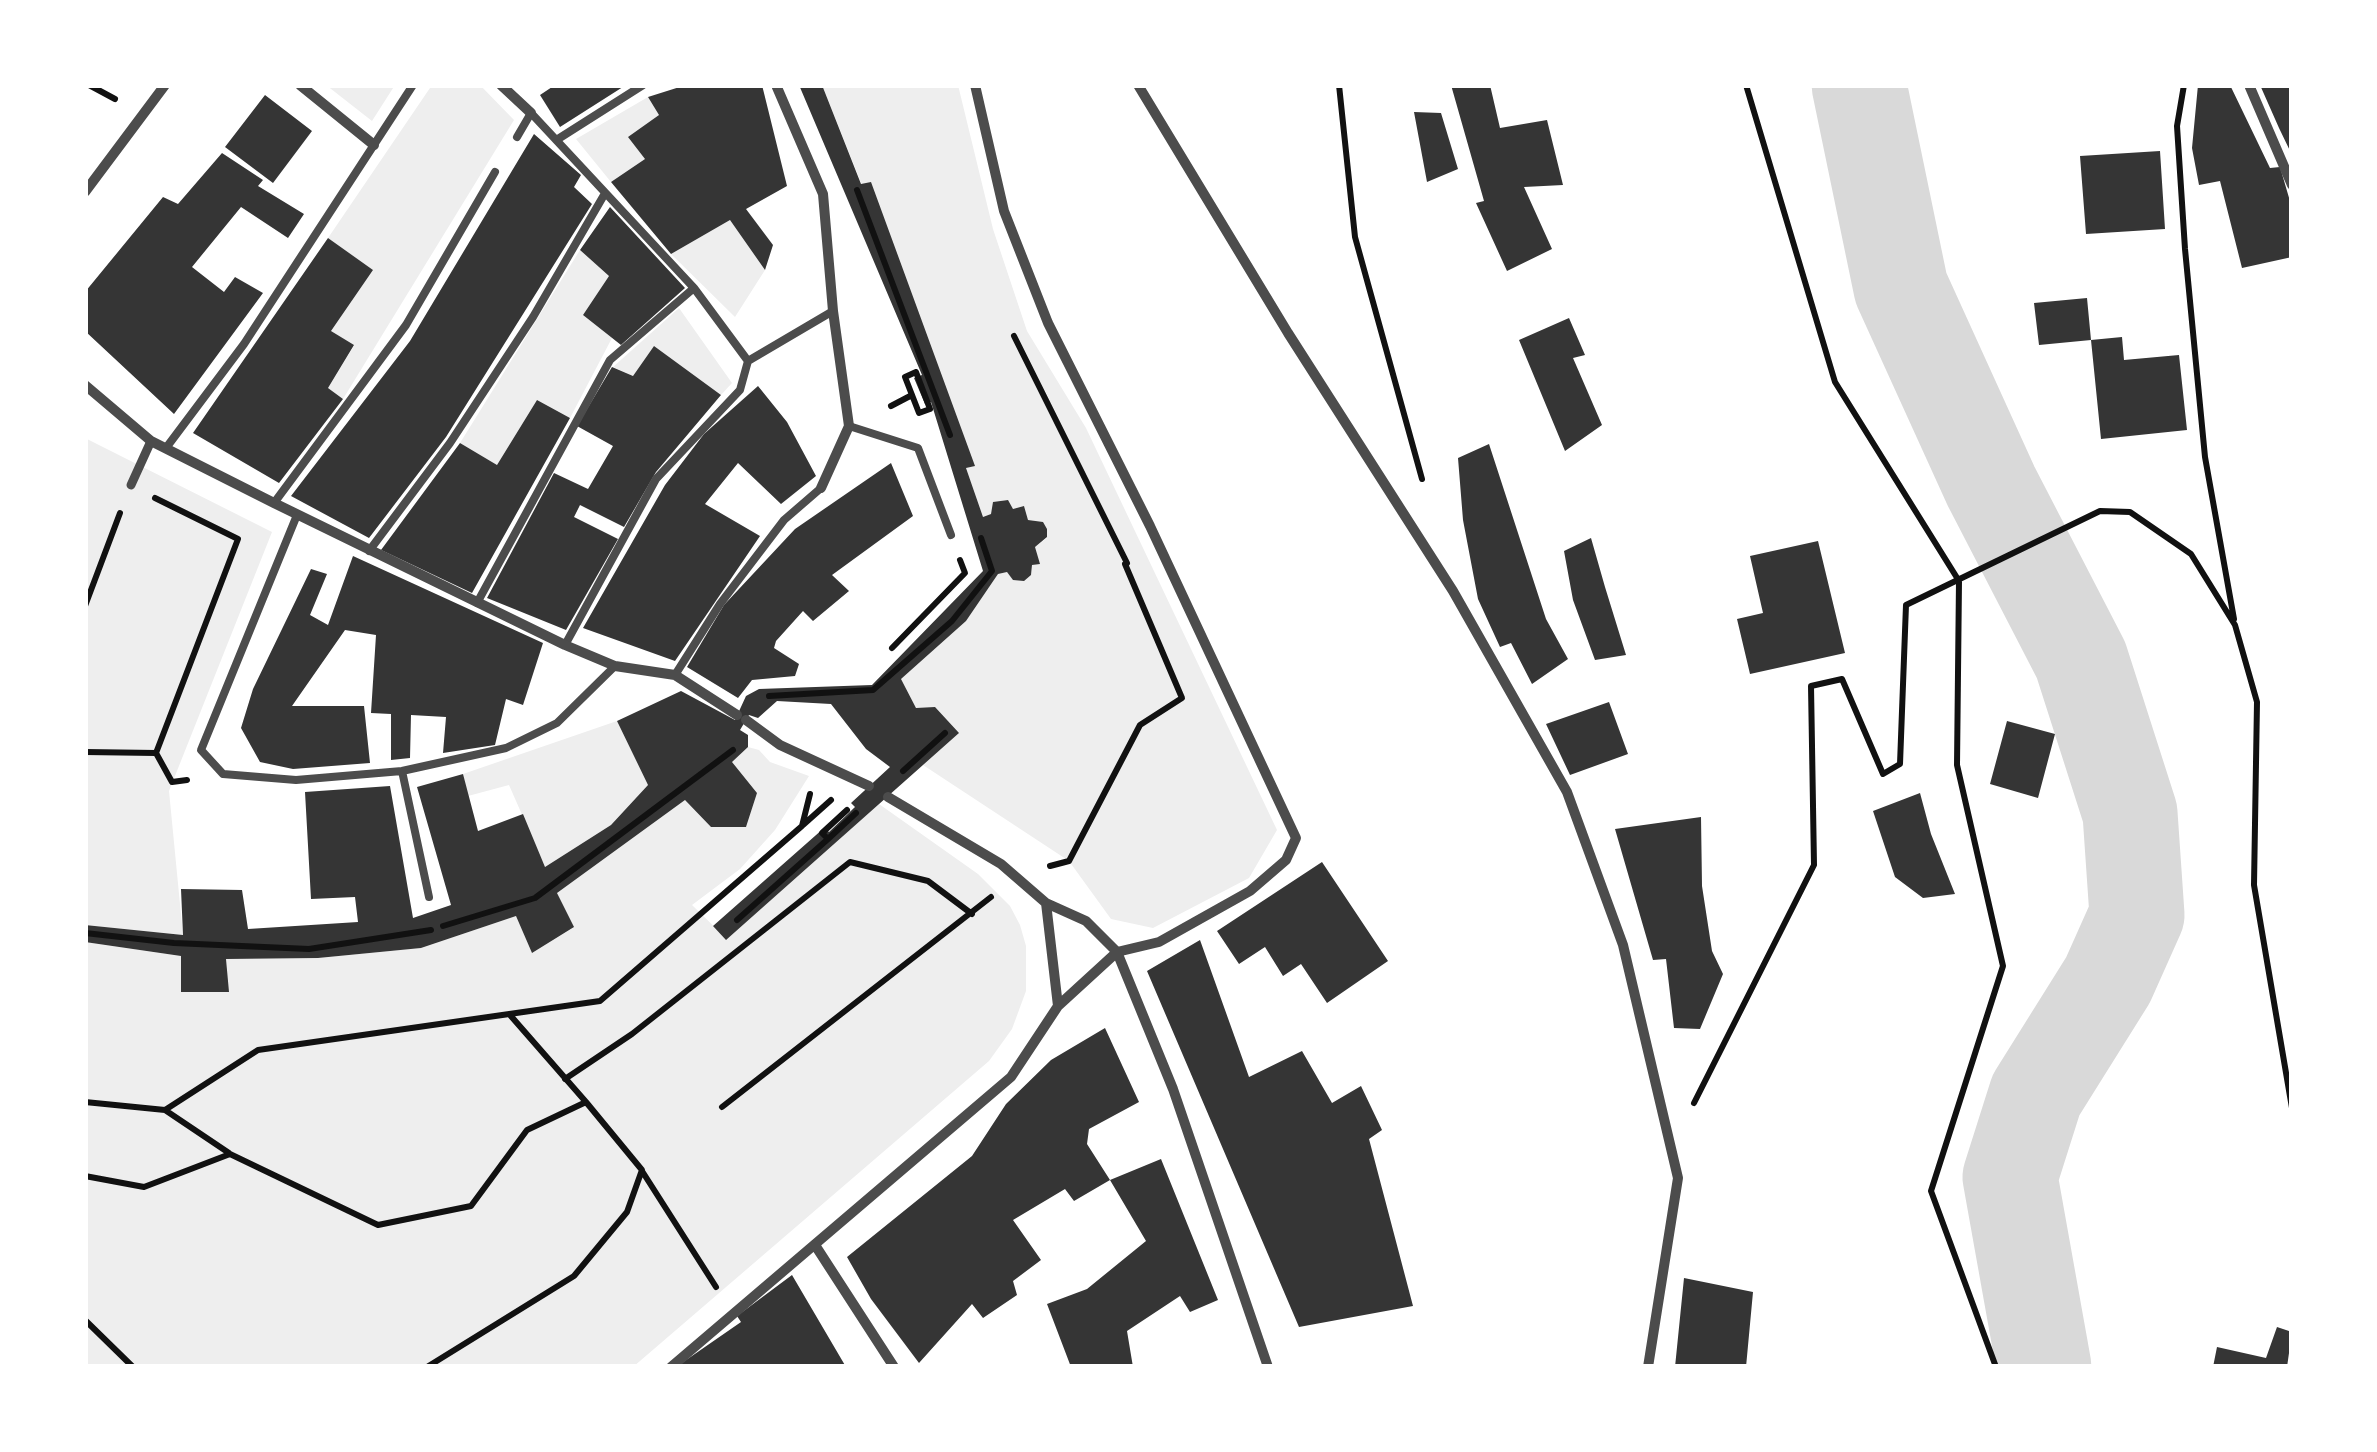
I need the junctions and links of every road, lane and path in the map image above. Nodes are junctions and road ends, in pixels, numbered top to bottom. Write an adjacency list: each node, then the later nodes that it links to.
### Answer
1 (166, 85): 20 (street)
2 (300, 85): 16 (street)
3 (413, 85): 16 (lane)
4 (502, 85): 13 (street)
5 (643, 85): 15 (lane)
6 (776, 85): 23 (street)
7 (975, 85): 68 (street)
8 (1138, 85): 77 (street)
9 (1338, 85): 35 (path)
10 (1746, 85): 42 (path)
11 (2184, 85): 45 (path)
12 (2249, 85): 19 (street)
13 (532, 113): 14 (lane); 15 (lane)
14 (517, 138)
15 (558, 139): 21 (lane)
16 (374, 145): 31 (lane)
17 (495, 172): 36 (lane)
18 (854, 183): 25 (path)
19 (2292, 185)
20 (85, 192)
21 (604, 194): 22 (lane); 40 (lane)
22 (694, 288): 24 (lane); 43 (lane)
23 (832, 311): 24 (lane); 28 (street)
24 (748, 361): 46 (lane)
25 (934, 384): 27 (path); 29 (path)
26 (85, 385): 30 (street)
27 (923, 390): 27 (path)
28 (849, 426): 33 (street); 39 (lane)
29 (951, 439)
30 (151, 440): 31 (street); 32 (street)
31 (166, 448): 36 (street)
32 (130, 485): 44 (path)
33 (821, 488): 49 (lane)
34 (147, 494): 53 (path)
35 (1428, 498)
36 (274, 504): 37 (street)
37 (297, 515): 40 (street); 55 (lane)
38 (977, 525): 50 (path)
39 (951, 535): 47 (path)
40 (369, 552): 43 (street)
41 (1125, 564): 62 (path)
42 (1961, 579): 45 (path); 77 (path); 90 (path)
43 (477, 602): 46 (street)
44 (85, 606)
45 (2235, 625): 75 (path)
46 (565, 645): 48 (street)
47 (892, 648)
48 (615, 666): 49 (street); 55 (lane)
49 (675, 675): 54 (street)
50 (761, 699)
51 (733, 734): 67 (path)
52 (85, 752): 53 (path)
53 (156, 753): 56 (path)
54 (820, 765): 57 (street); 61 (path)
55 (402, 771): 63 (lane)
56 (184, 782)
57 (869, 786)
58 (836, 796): 61 (path)
59 (888, 797): 62 (street)
60 (843, 813): 66 (path)
61 (802, 826): 70 (path)
62 (1018, 876): 64 (street); 65 (path)
63 (429, 898)
64 (1046, 903): 68 (street); 69 (street)
65 (972, 914): 71 (path); 74 (path)
66 (737, 920)
67 (85, 932)
68 (1117, 952): 69 (street); 88 (street)
69 (1058, 1006): 81 (street)
70 (510, 1015): 71 (path); 76 (path)
71 (566, 1079): 73 (path)
72 (85, 1102): 76 (path)
73 (586, 1102): 78 (path); 79 (path)
74 (722, 1107)
75 (2292, 1108)
76 (164, 1110): 78 (path)
77 (1671, 1149): 89 (street)
78 (230, 1154): 80 (path)
79 (642, 1170): 82 (path); 85 (path)
80 (85, 1176)
81 (815, 1245): 86 (street); 87 (street)
82 (720, 1294)
83 (85, 1320): 84 (path)
84 (134, 1367)
85 (427, 1367)
86 (671, 1367)
87 (894, 1367)
88 (1268, 1367)
89 (1648, 1367)
90 (1996, 1367)

